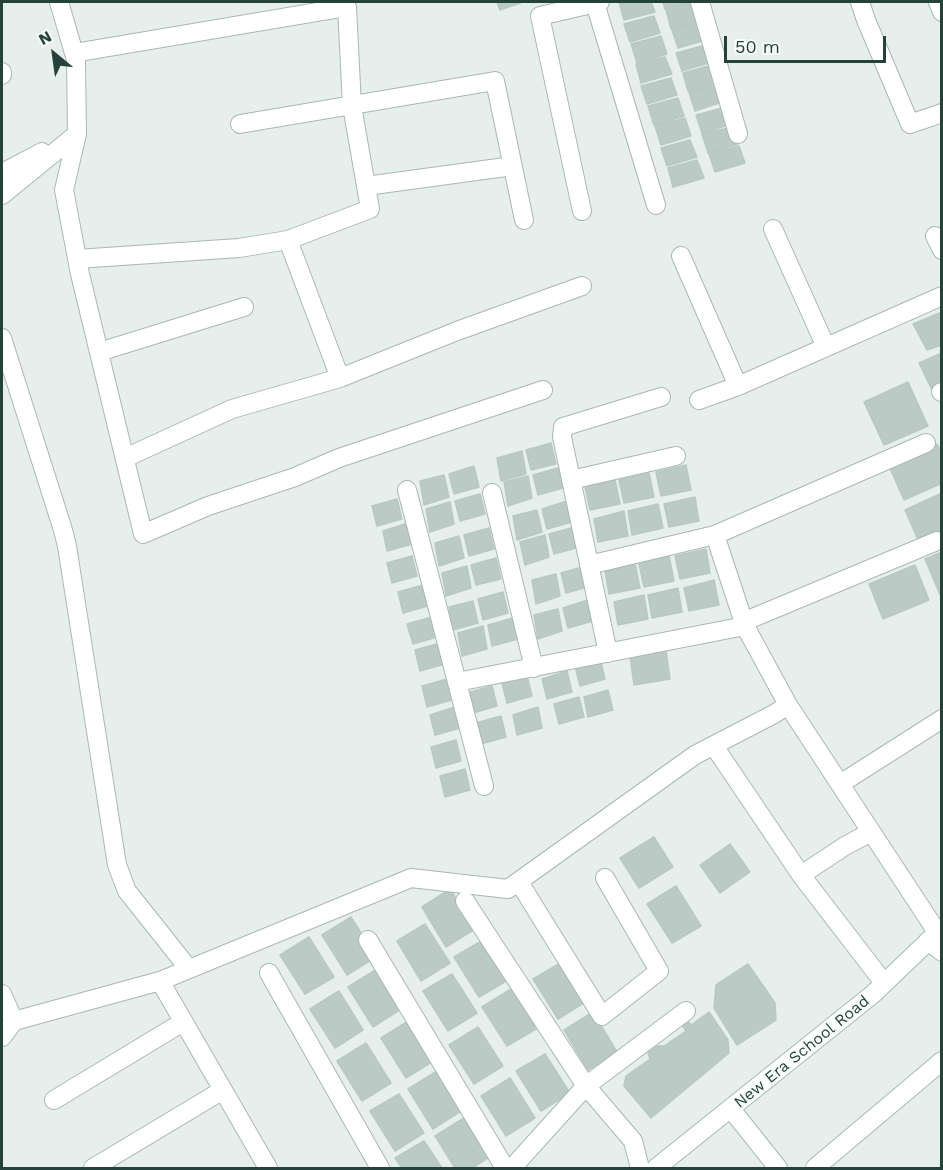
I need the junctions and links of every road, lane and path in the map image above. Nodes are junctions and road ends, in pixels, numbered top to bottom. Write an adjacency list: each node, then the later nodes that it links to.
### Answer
1 (59, 2): 8 (street)
2 (598, 2): 18 (street); 19 (street)
3 (700, 2): 13 (street)
4 (860, 2): 10 (street)
5 (938, 2): 7 (street)
6 (347, 4): 8 (street); 9 (street)
7 (942, 12)
8 (74, 53): 12 (street)
9 (352, 106): 11 (street); 14 (street); 16 (street)
10 (942, 113)
11 (240, 124)
12 (77, 134): 15 (street); 17 (street); 24 (street)
13 (738, 134)
14 (513, 166): 16 (street); 20 (street)
15 (2, 173)
16 (366, 186): 22 (street)
17 (2, 195)
18 (656, 205)
19 (582, 212)
20 (524, 220)
21 (773, 229): 29 (street)
22 (288, 240): 24 (street); 31 (street)
23 (681, 256): 32 (street)
24 (77, 259): 30 (street)
25 (582, 286): 31 (street)
26 (942, 296): 29 (street)
27 (244, 307): 30 (street)
28 (2, 338): 61 (street)
29 (826, 347): 32 (street)
30 (99, 352): 38 (street)
31 (340, 378): 38 (street)
32 (738, 386): 35 (street)
33 (543, 390): 38 (street)
34 (662, 398): 39 (street)
35 (699, 400)
36 (926, 443): 42 (street)
37 (676, 456): 39 (street)
38 (125, 458)
39 (571, 480): 44 (street)
40 (407, 490): 48 (street)
41 (492, 493): 47 (street)
42 (715, 535): 44 (street); 45 (street)
43 (937, 541): 45 (street)
44 (589, 565): 46 (street)
45 (744, 624): 46 (street); 49 (street)
46 (608, 653): 47 (street)
47 (534, 668): 48 (street)
48 (457, 682): 53 (street)
49 (788, 705): 51 (street); 52 (street)
50 (942, 718): 52 (street)
51 (714, 746): 55 (street); 57 (street)
52 (840, 784): 54 (street)
53 (484, 786)
54 (871, 832): 55 (street); 59 (street)
55 (801, 875): 64 (street)
56 (605, 878): 57 (street)
57 (519, 882): 61 (street)
58 (465, 901): 71 (street)
59 (937, 938): 64 (street, New Era School Road)
60 (368, 940): 78 (street)
61 (189, 969): 63 (street)
62 (269, 973): 77 (street)
63 (160, 981): 67 (street); 68 (street)
64 (884, 983): 74 (street, New Era School Road)
65 (2, 994): 67 (street)
66 (686, 1011): 71 (street)
67 (14, 1021): 69 (street)
68 (183, 1022): 72 (street); 73 (street)
69 (2, 1037)
70 (942, 1061): 83 (street)
71 (586, 1086): 79 (street); 80 (street)
72 (223, 1090): 75 (street); 76 (street)
73 (54, 1100)
74 (731, 1109): 81 (street, New Era School Road); 82 (street)
75 (262, 1167)
76 (93, 1168)
77 (380, 1168)
78 (505, 1168)
79 (512, 1168)
80 (640, 1168)
81 (657, 1168)
82 (778, 1168)
83 (815, 1168)

